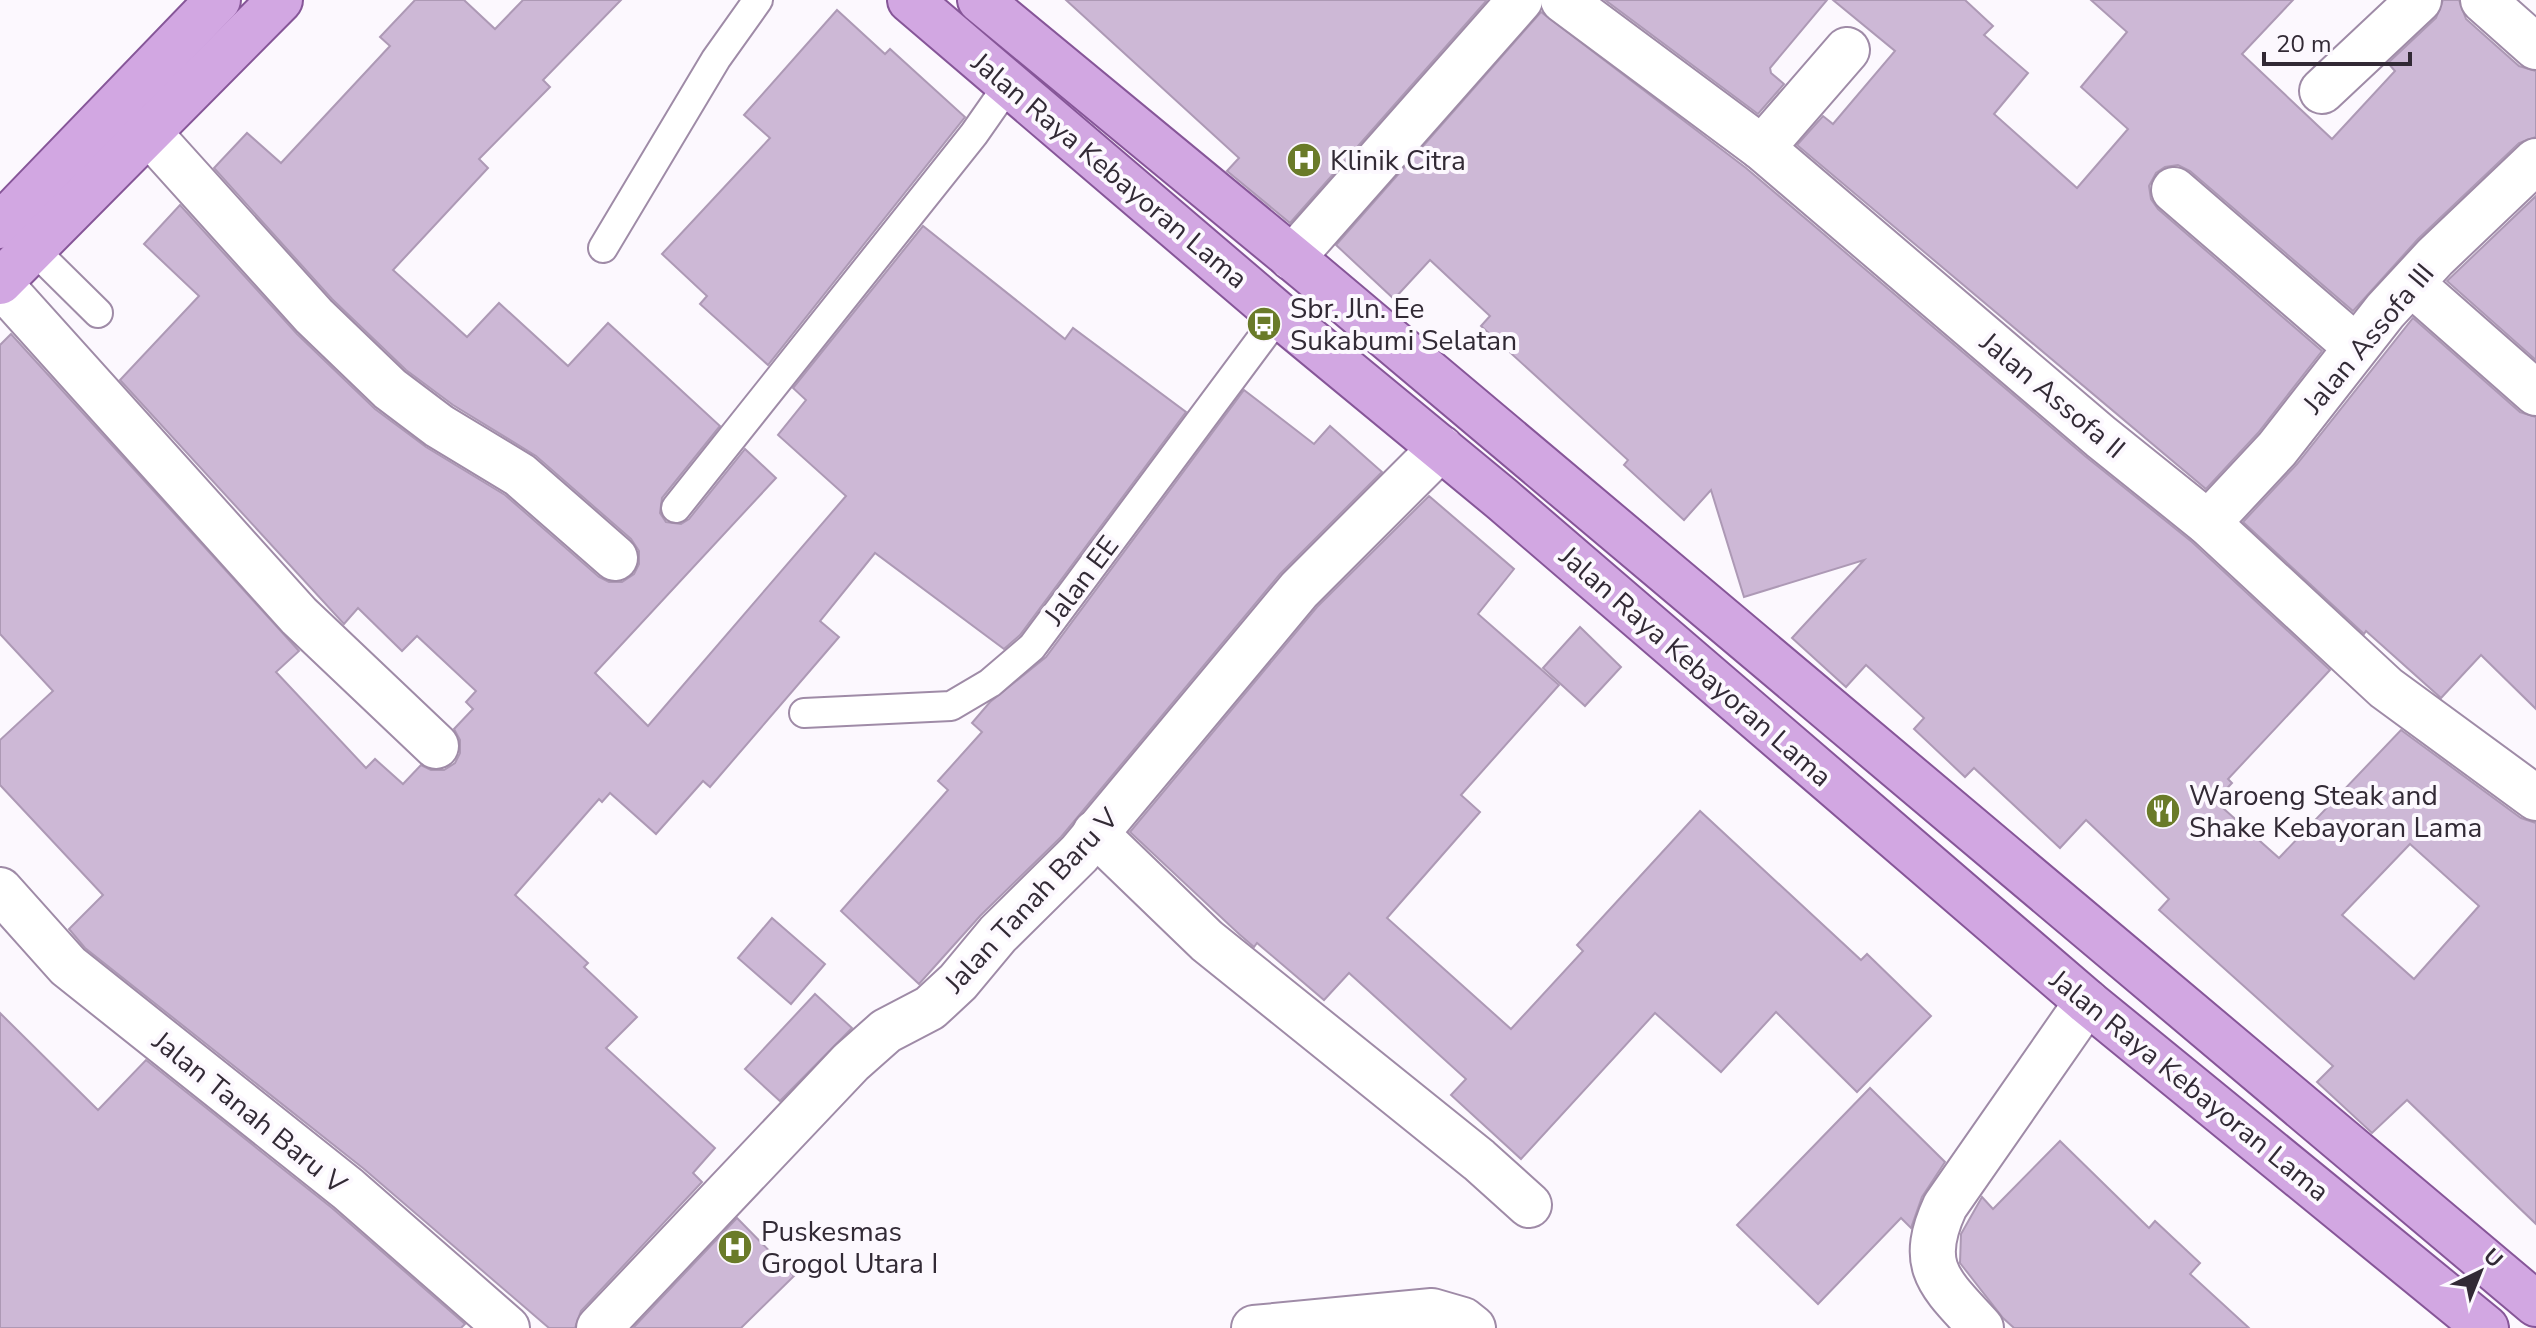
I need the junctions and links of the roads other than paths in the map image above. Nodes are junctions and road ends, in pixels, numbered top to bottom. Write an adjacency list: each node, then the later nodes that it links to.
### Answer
1 (218, 0): 18 (main road)
2 (280, 0): 14 (main road)
3 (758, 0): 19 (lane)
4 (910, 0): 12 (main road, Jalan Raya Kebayoran Lama)
5 (980, 0): 20 (main road, Jalan Raya Kebayoran Lama)
6 (1520, 0): 20 (street)
7 (1563, 0): 15 (street, Jalan Assofa II)
8 (2419, 0): 13 (street)
9 (2483, 0): 10 (street)
10 (2536, 47)
11 (1847, 50): 15 (street)
12 (1009, 84): 23 (main road, Jalan Raya Kebayoran Lama); 30 (lane)
13 (2322, 91)
14 (148, 132): 18 (main road); 32 (street)
15 (1762, 148): 31 (street, Jalan Assofa II)
16 (2536, 161): 22 (street, Jalan Assofa III)
17 (2174, 190): 25 (street)
18 (13, 232): 21 (main road); 24 (lane)
19 (603, 248)
20 (1302, 266): 23 (main road); 28 (main road, Jalan Raya Kebayoran Lama)
21 (0, 283): 34 (street)
22 (2412, 284): 25 (street, Jalan Assofa III); 26 (street)
23 (1269, 306): 27 (main road, Jalan Raya Kebayoran Lama); 33 (lane, Jalan EE)
24 (98, 313)
25 (2355, 346): 31 (street, Jalan Assofa III)
26 (2536, 393)
27 (1441, 448): 29 (main road, Jalan Raya Kebayoran Lama); 36 (street, Jalan Tanah Baru V)
28 (1538, 465): 29 (main road); 39 (main road, Jalan Raya Kebayoran Lama)
29 (1502, 499): 38 (main road, Jalan Raya Kebayoran Lama)
30 (676, 508)
31 (2208, 523): 35 (street, Jalan Assofa II)
32 (615, 558)
33 (804, 713)
34 (436, 746)
35 (2536, 798)
36 (1095, 833): 41 (street); 44 (street, Jalan Tanah Baru V)
37 (0, 890): 43 (street, Jalan Tanah Baru V)
38 (2087, 1002): 40 (main road, Jalan Raya Kebayoran Lama); 47 (street)
39 (2224, 1045): 40 (main road); 42 (main road, Jalan Raya Kebayoran Lama)
40 (2190, 1086): 48 (main road, Jalan Raya Kebayoran Lama)
41 (1529, 1205)
42 (2536, 1304)
43 (502, 1326)
44 (599, 1328)
45 (1254, 1328): 46 (street)
46 (1473, 1328)
47 (1981, 1328)
48 (2486, 1328)

